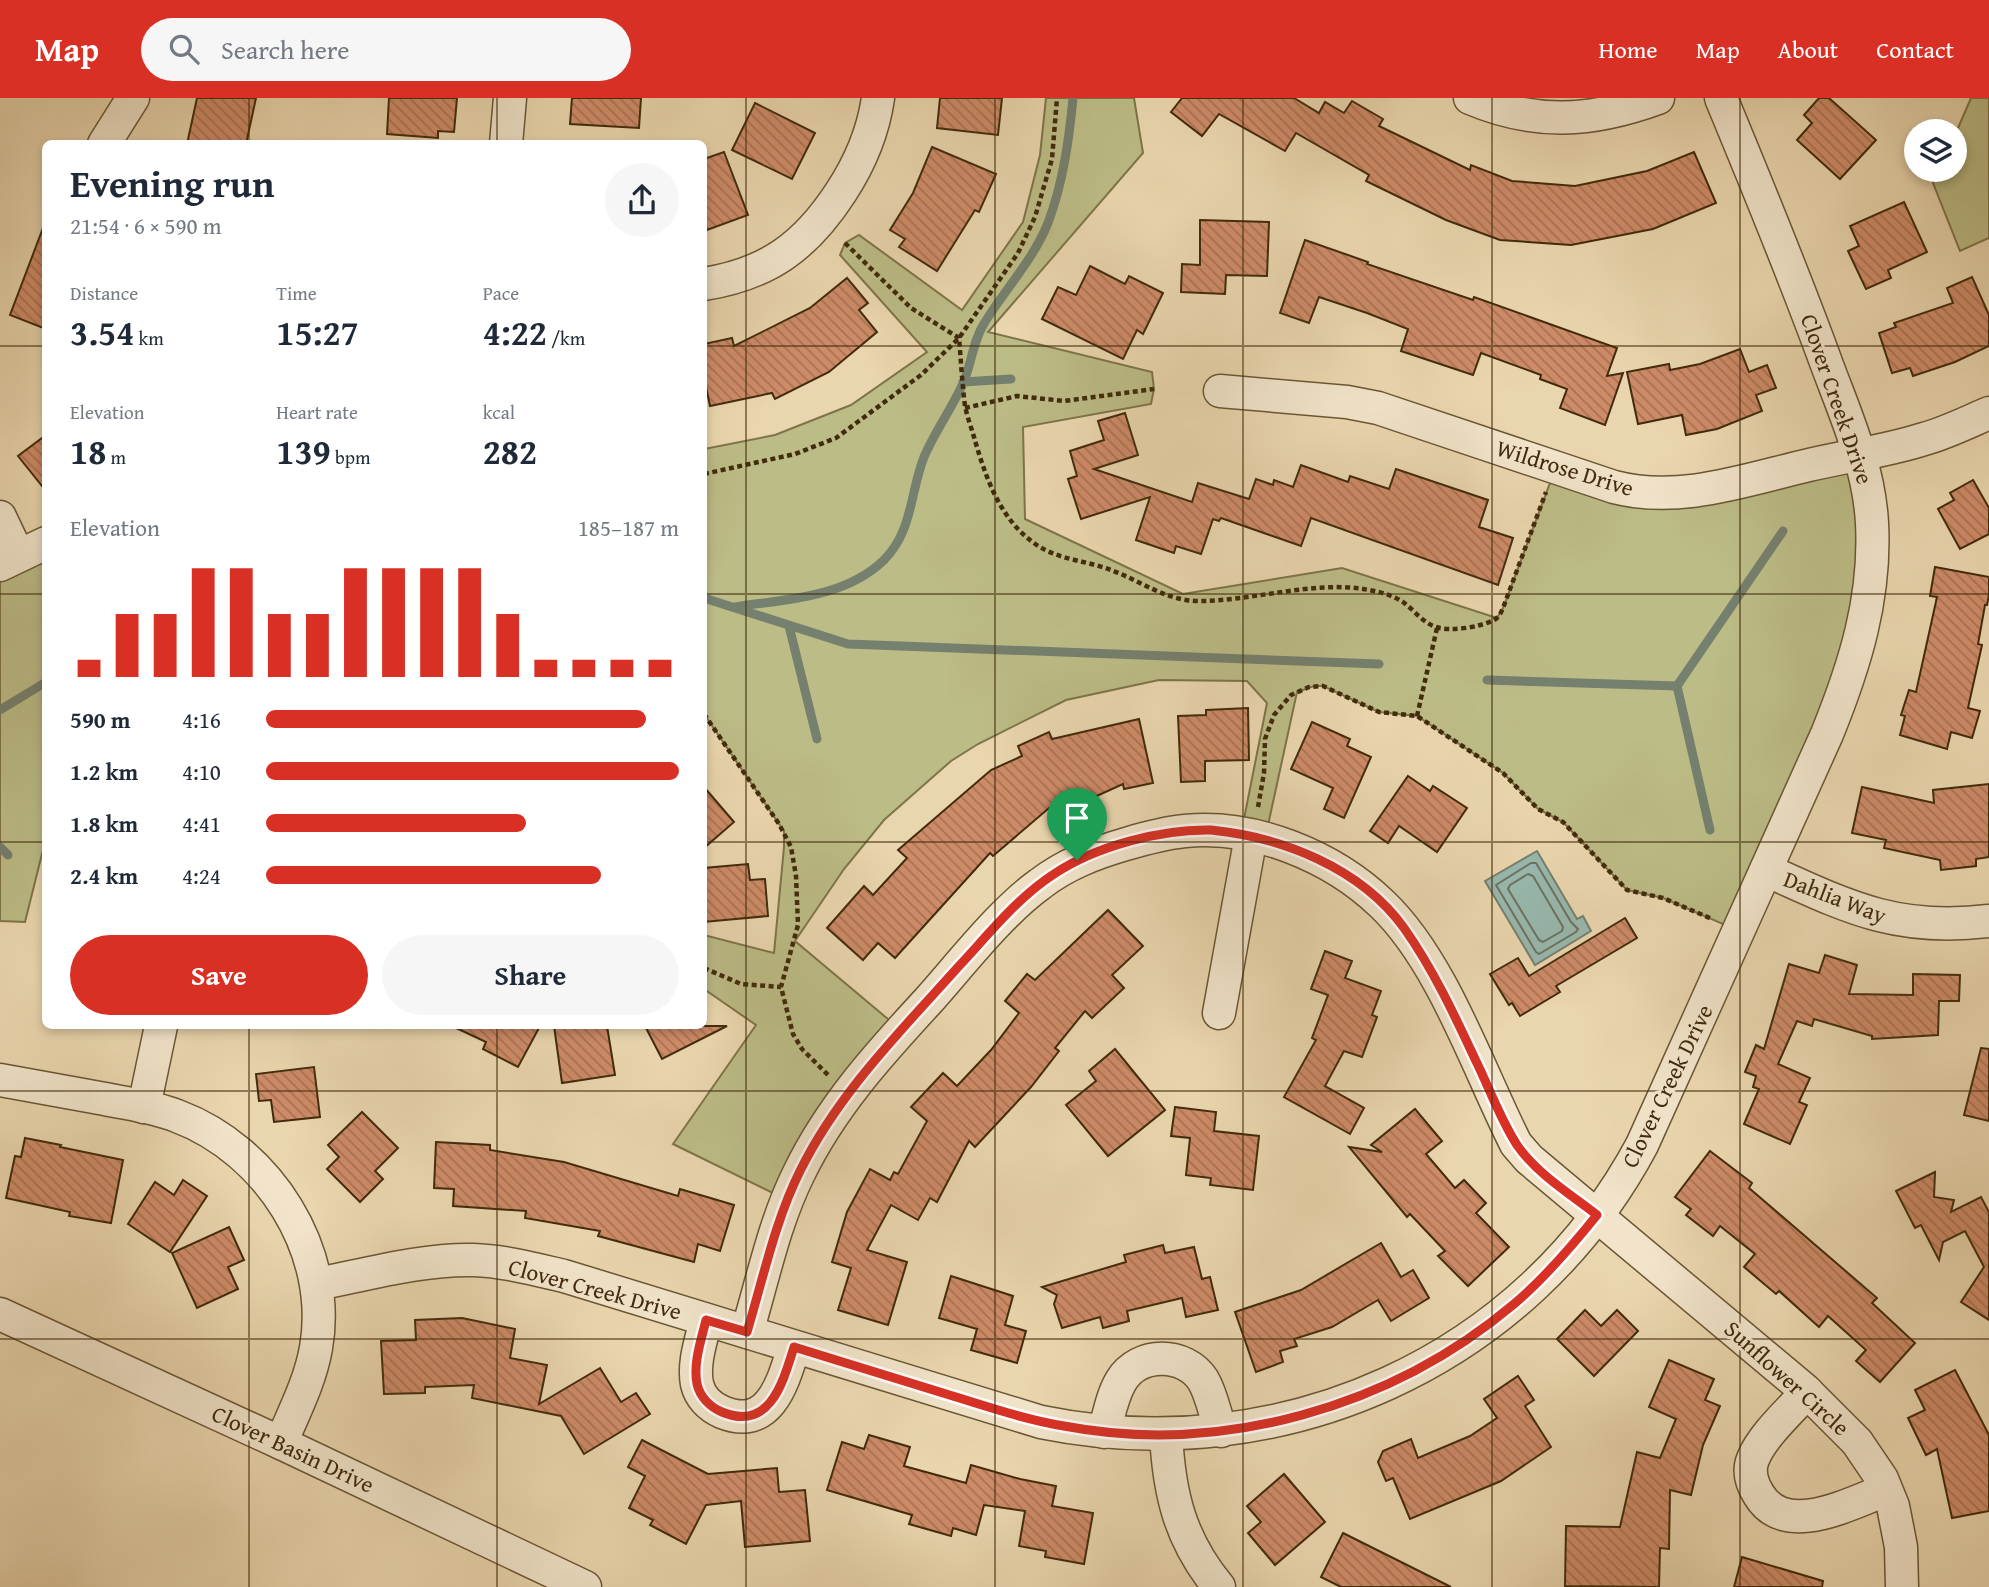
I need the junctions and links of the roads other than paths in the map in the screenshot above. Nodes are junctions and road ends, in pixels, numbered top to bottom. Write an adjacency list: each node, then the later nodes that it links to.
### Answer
1 (133, 98): 7 (street)
2 (510, 98): 8 (street)
3 (878, 98): 9 (street)
4 (1470, 98): 5 (street)
5 (1658, 98)
6 (1721, 98): 12 (street, Clover Creek Drive)
7 (107, 140)
8 (506, 140)
9 (707, 283)
10 (1220, 391): 12 (street, Wildrose Drive)
11 (1989, 413): 12 (street, Wildrose Drive)
12 (1860, 453): 16 (street, Clover Creek Drive)
13 (0, 517): 14 (street)
14 (21, 554)
15 (1254, 825): 18 (street); 22 (street, Sunflower Circle); 26 (street, Sunflower Circle)
16 (1766, 870): 17 (street, Dahlia Way); 22 (street, Clover Creek Drive)
17 (1989, 921)
18 (1219, 1013)
19 (160, 1029): 21 (street)
20 (0, 1080): 21 (street)
21 (144, 1107): 23 (street)
22 (1597, 1215): 28 (street, Sunflower Circle); 29 (street, Clover Creek Drive)
23 (318, 1284): 25 (street, Clover Creek Drive); 32 (street)
24 (0, 1314): 32 (street, Clover Basin Drive)
25 (706, 1320): 26 (street, Clover Creek Drive); 27 (street)
26 (747, 1332): 27 (street, Clover Creek Drive)
27 (794, 1347): 30 (street, Clover Creek Drive)
28 (1807, 1392): 33 (street, Sunflower Circle); 33 (street)
29 (1221, 1431): 30 (street); 31 (street, Clover Creek Drive)
30 (1104, 1432): 31 (street, Clover Creek Drive)
31 (1166, 1434): 35 (street)
32 (281, 1443): 34 (street, Clover Basin Drive)
33 (1886, 1490): 36 (street, Sunflower Circle)
34 (585, 1587)
35 (1219, 1587)
36 (1902, 1587)

